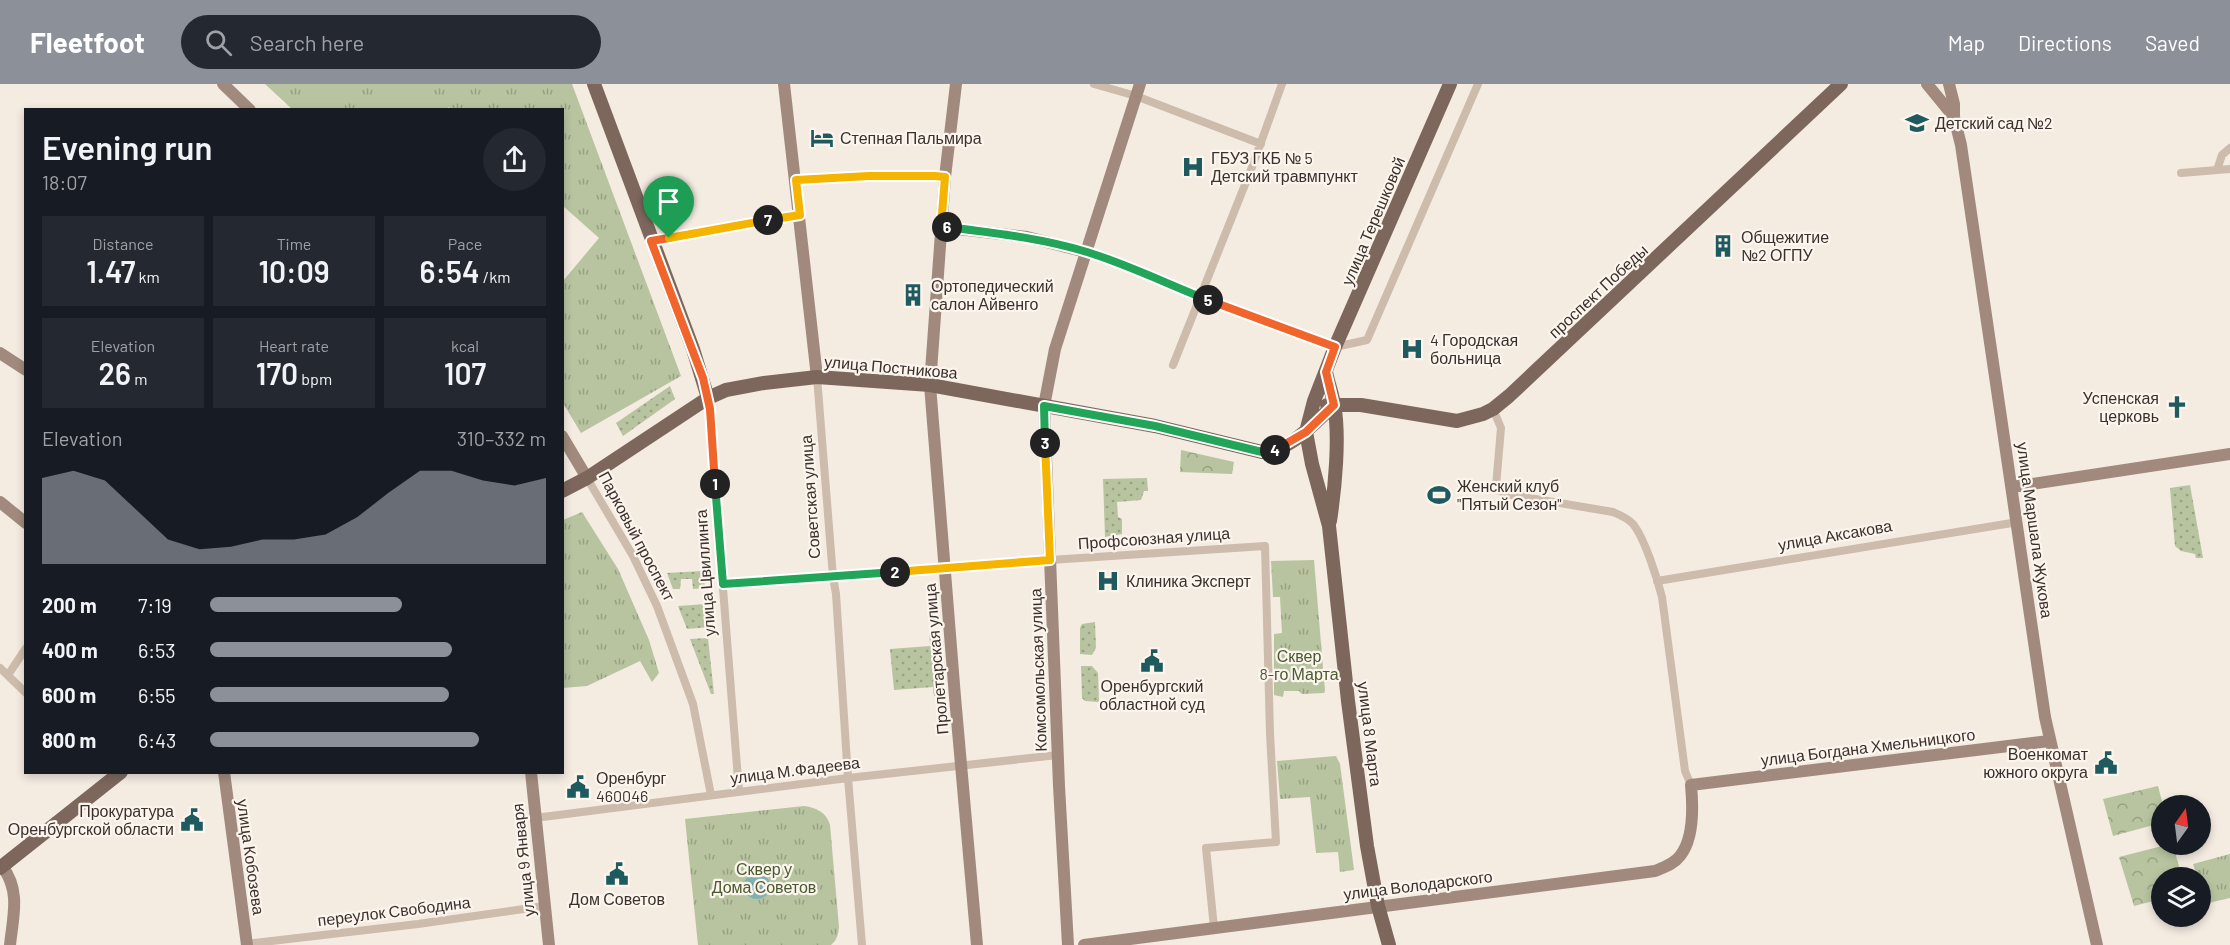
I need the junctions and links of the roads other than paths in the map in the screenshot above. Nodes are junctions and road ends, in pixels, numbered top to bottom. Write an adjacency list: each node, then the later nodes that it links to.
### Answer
1 (222, 84): 14 (main road)
2 (594, 84): 25 (main road, улица Цвиллинга)
3 (784, 84): 22 (main road, Советская улица)
4 (956, 84): 21 (main road, Пролетарская улица)
5 (1094, 84): 13 (street)
6 (1140, 84): 13 (main road, Комсомольская улица)
7 (1282, 84): 16 (street)
8 (1450, 84): 28 (main road, улица Терешковой)
9 (1478, 84): 28 (street)
10 (1841, 84): 39 (main road, проспект Победы)
11 (1927, 84): 15 (main road, улица Маршала Жукова)
12 (1949, 84): 15 (main road, улица Маршала Жукова)
13 (1136, 96): 16 (street); 26 (main road, Комсомольская улица)
14 (248, 108)
15 (1954, 117): 44 (main road, улица Маршала Жукова)
16 (1261, 144): 27 (street)
17 (2230, 148): 19 (street)
18 (2230, 169): 19 (street)
19 (2217, 170): 20 (street)
20 (2181, 173)
21 (945, 177): 22 (street); 24 (main road, Пролетарская улица)
22 (796, 180): 23 (main road, Советская улица)
23 (800, 215): 25 (street); 33 (main road, Советская улица)
24 (941, 226): 26 (main road); 34 (main road, Пролетарская улица)
25 (651, 241): 35 (main road, улица Цвиллинга)
26 (1086, 252): 27 (street); 38 (main road, Комсомольская улица)
27 (1200, 297): 28 (street); 30 (street)
28 (1335, 347): 32 (main road, улица Терешковой)
29 (0, 353): 31 (main road)
30 (1173, 365)
31 (24, 369)
32 (1326, 372): 36 (main road, улица Терешковой); 37 (main road)
33 (816, 377): 34 (main road, улица Постникова); 35 (main road, улица Постникова); 52 (street, Советская улица)
34 (930, 385): 38 (main road, улица Постникова); 51 (main road, Пролетарская улица)
35 (708, 398): 43 (main road, улица Постникова); 54 (street, улица Цвиллинга)
36 (1314, 401): 37 (main road, проспект Победы); 40 (main road, улица Терешковой)
37 (1334, 405): 39 (main road, проспект Победы); 40 (main road); 49 (main road, улица 8 Марта)
38 (1044, 406): 40 (main road, улица Постникова); 50 (main road, Комсомольская улица)
39 (1494, 409): 53 (street)
40 (1306, 432): 49 (main road, улица 8 Марта)
41 (564, 438): 43 (main road, Парковый проспект)
42 (2230, 454): 44 (main road)
43 (587, 478): 45 (main road, улица Постникова); 68 (street, Парковый проспект)
44 (2012, 487): 48 (main road, улица Маршала Жукова)
45 (564, 490)
46 (0, 502): 47 (main road)
47 (24, 521)
48 (2018, 522): 53 (street, улица Аксакова); 59 (main road, улица Маршала Жукова)
49 (1329, 526): 72 (main road, улица 8 Марта)
50 (1050, 560): 51 (street, Профсоюзная улица); 60 (main road, Комсомольская улица); 73 (street, Профсоюзная улица)
51 (944, 568): 52 (street, Профсоюзная улица); 61 (main road, Пролетарская улица)
52 (832, 577): 54 (street, Профсоюзная улица); 65 (street, Советская улица)
53 (1657, 581): 66 (street)
54 (723, 584): 67 (street, улица Цвиллинга)
55 (24, 651): 57 (street)
56 (0, 668): 57 (street)
57 (8, 675): 58 (street)
58 (24, 691)
59 (2049, 741): 66 (main road, улица Богдана Хмельницкого); 83 (main road, улица Маршала Жукова)
60 (1058, 755): 61 (street, улица М.Фадеева); 80 (main road, Комсомольская улица)
61 (962, 765): 65 (street, улица М.Фадеева); 79 (main road, Пролетарская улица)
62 (224, 774): 76 (main road, улица Кобозева)
63 (531, 774): 69 (main road, улица 9 Января)
64 (112, 775): 70 (main road)
65 (848, 778): 67 (street, улица М.Фадеева); 78 (street, Советская улица)
66 (1691, 785): 72 (main road, улица Володарского)
67 (739, 792): 68 (street, улица М.Фадеева)
68 (711, 795): 69 (street, улица М.Фадеева)
69 (536, 818): 71 (main road, улица 9 Января)
70 (1, 866): 75 (main road)
71 (545, 906): 76 (street, переулок Свободина); 77 (main road, улица 9 Января)
72 (1378, 906): 73 (main road, улица Володарского); 82 (main road, улица 8 Марта)
73 (1214, 928): 74 (main road, улица Володарского)
74 (1157, 940): 81 (main road, улица Володарского)
75 (10, 945)
76 (247, 945)
77 (549, 945)
78 (862, 945)
79 (977, 945)
80 (1068, 945)
81 (1084, 945)
82 (1389, 945)
83 (2097, 945)

